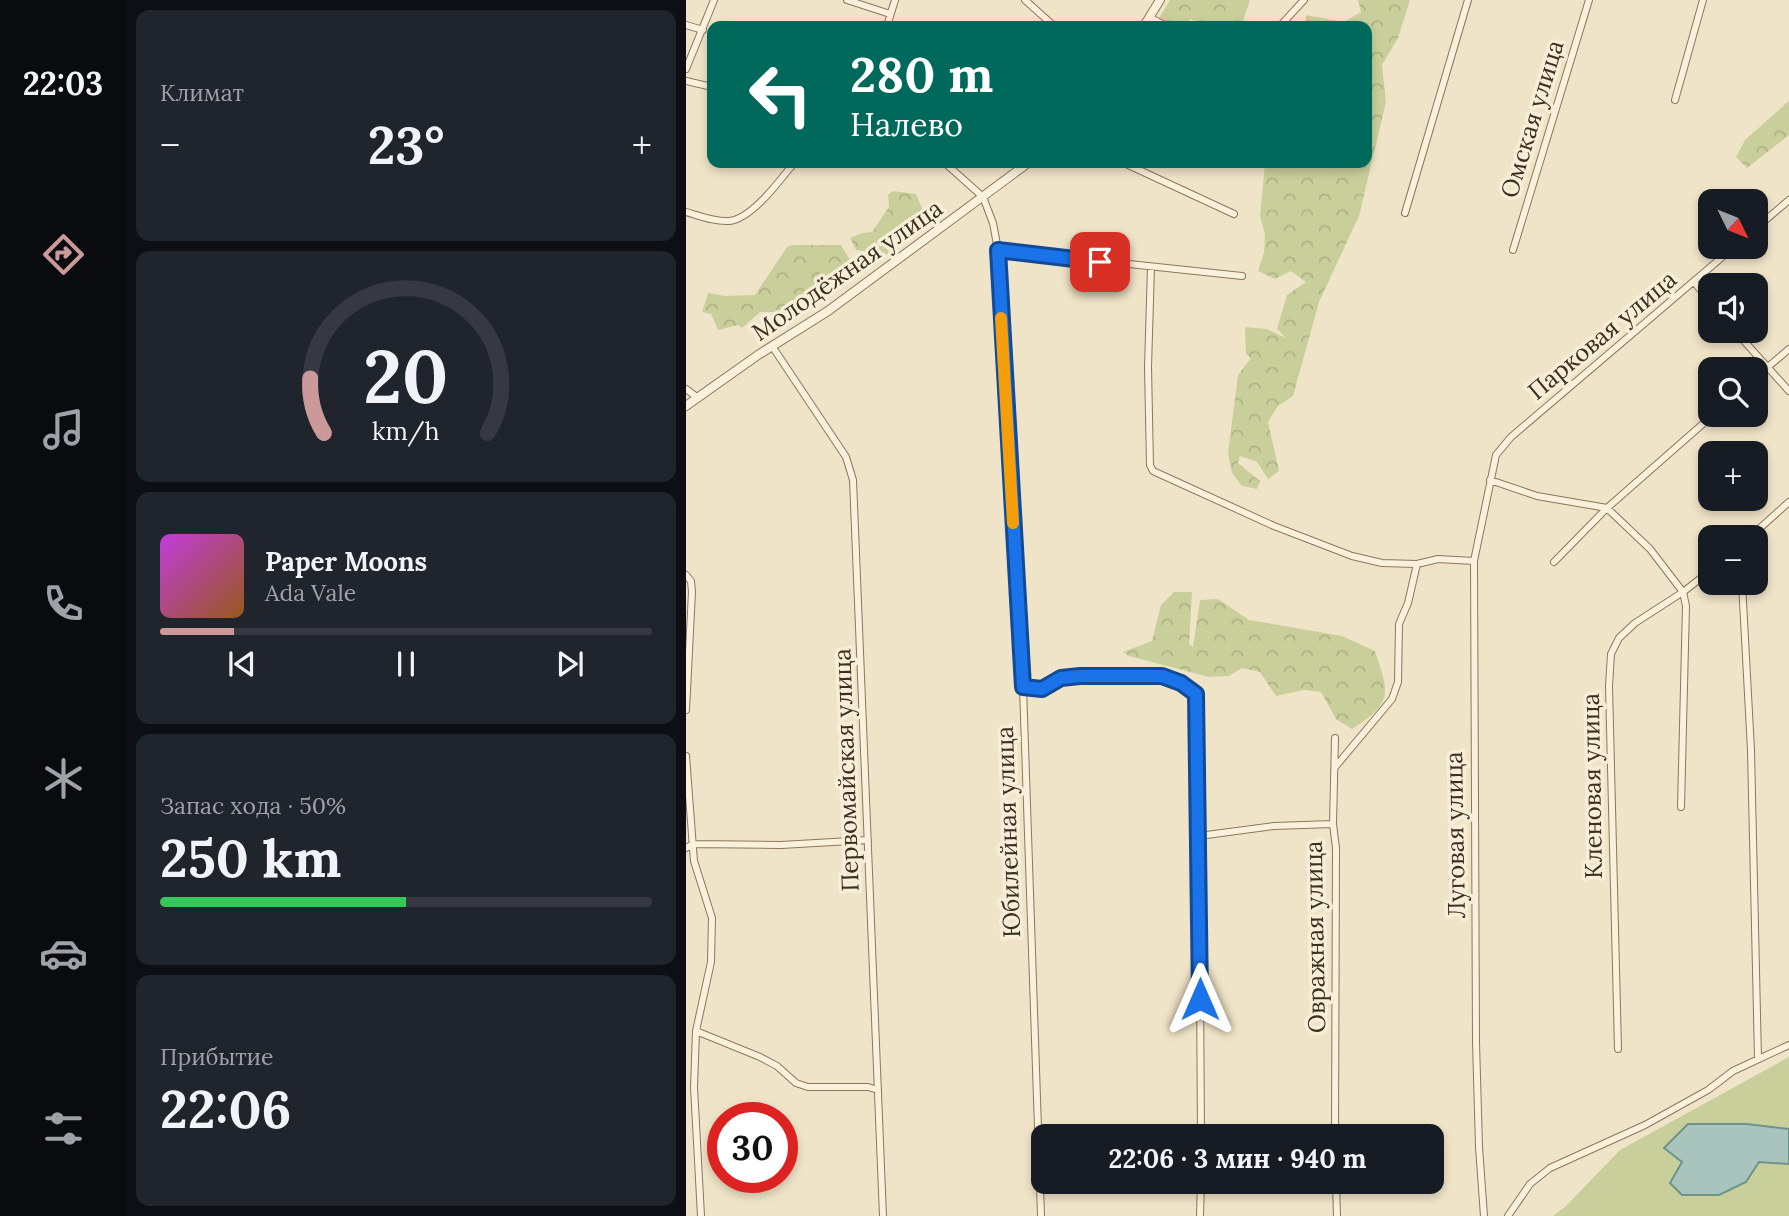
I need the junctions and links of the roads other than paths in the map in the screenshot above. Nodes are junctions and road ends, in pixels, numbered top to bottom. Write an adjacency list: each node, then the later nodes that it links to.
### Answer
1 (714, 0): 18 (street)
2 (847, 0): 10 (street)
3 (895, 0): 10 (street)
4 (1025, 0): 13 (street)
5 (1160, 0): 11 (street)
6 (1304, 0): 16 (street)
7 (1468, 0): 30 (street)
8 (1589, 0): 34 (street, Омская улица)
9 (1703, 0): 22 (street)
10 (890, 14): 12 (street)
11 (1149, 17): 14 (street); 15 (street)
12 (888, 21)
13 (1048, 21)
14 (1147, 21)
15 (1157, 21)
16 (1285, 21)
17 (686, 25): 18 (street)
18 (703, 30): 19 (street)
19 (686, 69)
20 (686, 81): 21 (street)
21 (707, 86)
22 (1675, 100)
23 (790, 168): 29 (street)
24 (951, 168): 27 (street)
25 (1022, 168): 27 (street, Молодёжная улица)
26 (1135, 168): 31 (street)
27 (984, 197): 33 (street, Юбилейная улица); 41 (street, Молодёжная улица)
28 (1789, 200): 32 (street)
29 (686, 212)
30 (1405, 213)
31 (1234, 214)
32 (1768, 218)
33 (998, 250): 36 (street); 62 (street, Юбилейная улица)
34 (1513, 250)
35 (1720, 259): 38 (street, Парковая улица)
36 (1151, 267): 37 (street); 57 (street)
37 (1242, 276)
38 (1694, 282): 39 (street); 50 (street, Парковая улица)
39 (1698, 287)
40 (1746, 343): 43 (street)
41 (772, 346): 47 (street, Молодёжная улица); 70 (street, Первомайская улица)
42 (1789, 349): 44 (street)
43 (1759, 357)
44 (1768, 367): 46 (street)
45 (686, 389): 47 (street)
46 (1789, 391)
47 (698, 398): 48 (street, Молодёжная улица)
48 (686, 406)
49 (1699, 427): 53 (street)
50 (1496, 456): 51 (street, Луговая улица)
51 (1490, 480): 53 (street); 55 (street, Луговая улица)
52 (1789, 502): 54 (street)
53 (1607, 508): 56 (street); 60 (street)
54 (1763, 525)
55 (1474, 561): 57 (street); 86 (street, Луговая улица)
56 (1554, 562)
57 (1417, 564): 66 (street)
58 (686, 575): 63 (street)
59 (1698, 581): 60 (street, Кленовая улица)
60 (1684, 592): 67 (street); 74 (street, Кленовая улица)
61 (1743, 595): 75 (street)
62 (1023, 687): 69 (street); 83 (street, Юбилейная улица)
63 (686, 710)
64 (1335, 738): 66 (street, Овражная улица)
65 (686, 756): 71 (street)
66 (1335, 767): 68 (street, Овражная улица)
67 (1681, 807)
68 (1333, 824): 69 (street); 78 (street, Овражная улица)
69 (1199, 836): 77 (street)
70 (868, 840): 71 (street); 76 (street, Первомайская улица)
71 (690, 846): 72 (street)
72 (696, 1031): 76 (street); 81 (street)
73 (1789, 1045): 75 (street)
74 (1618, 1049)
75 (1758, 1059): 87 (street)
76 (878, 1090): 82 (street, Первомайская улица)
77 (1201, 1124)
78 (1335, 1124)
79 (1200, 1194): 84 (street)
80 (1336, 1194): 85 (street)
81 (701, 1216)
82 (883, 1216)
83 (1041, 1216)
84 (1200, 1216)
85 (1336, 1216)
86 (1484, 1216)
87 (1508, 1216)

